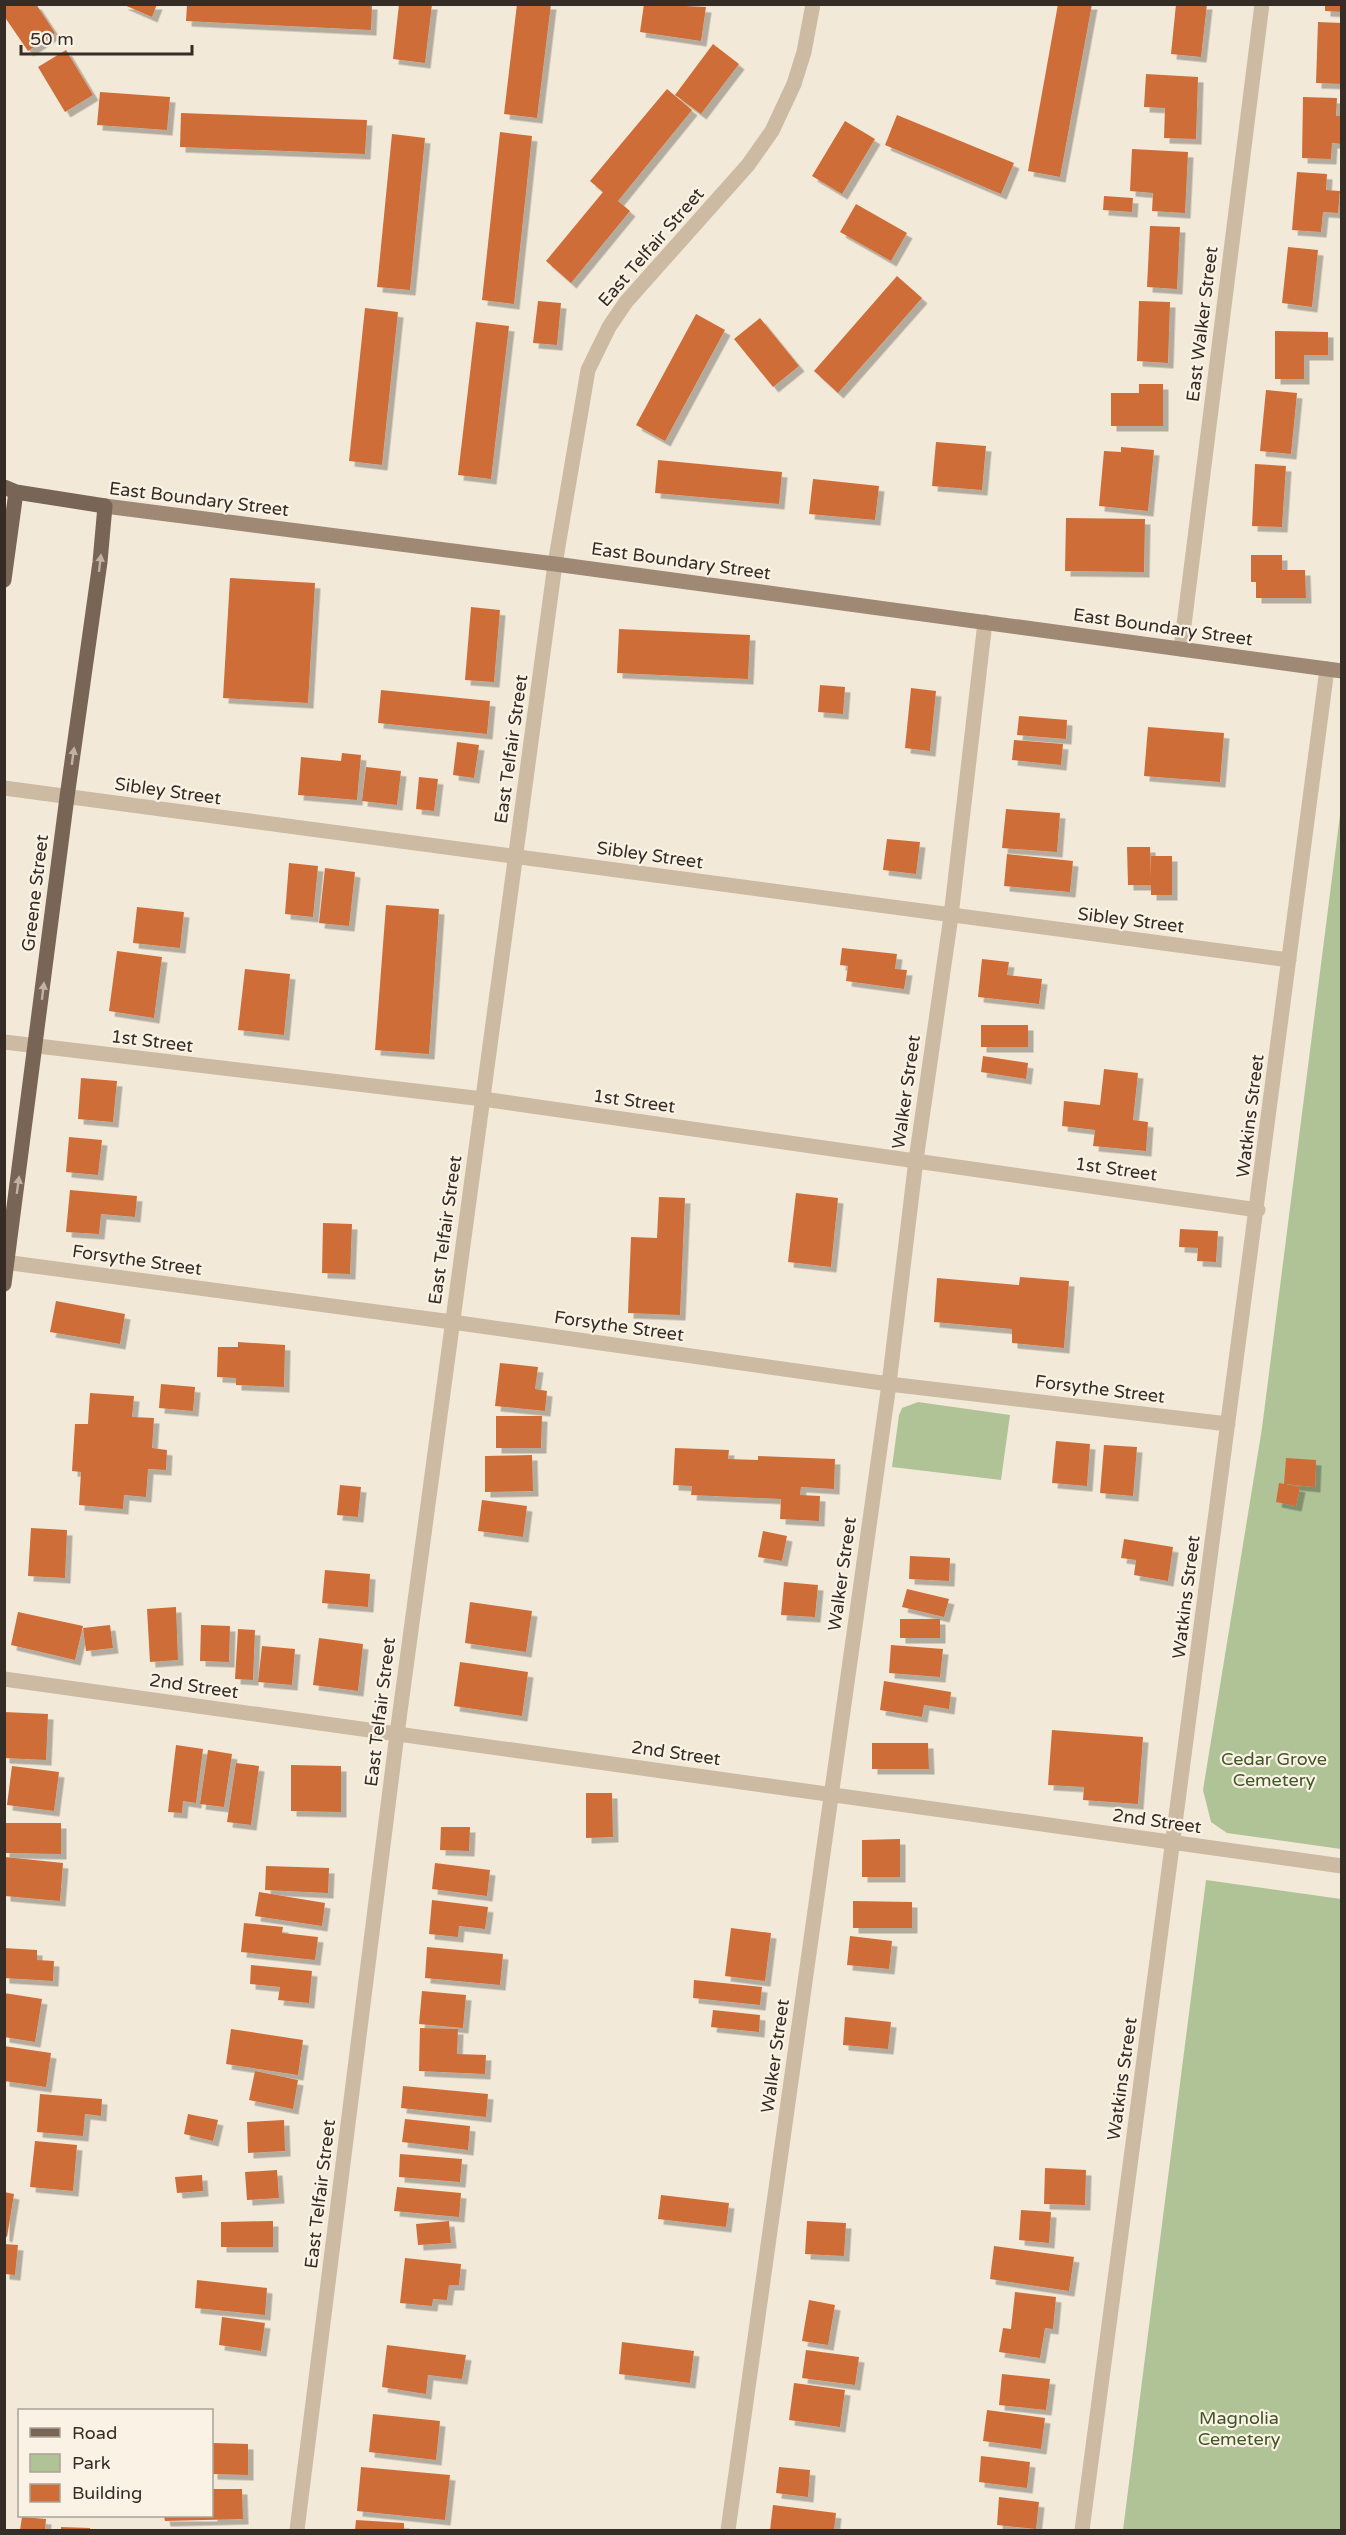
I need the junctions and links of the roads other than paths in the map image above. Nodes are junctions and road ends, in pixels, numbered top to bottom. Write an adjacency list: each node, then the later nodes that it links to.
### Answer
1 (813, 4): 5 (street, East Telfair Street)
2 (1262, 4): 8 (street, East Walker Street)
3 (8, 491): 4 (main road, East Boundary Street); 6 (main road)
4 (105, 506): 5 (main road, East Boundary Street); 11 (main road, Greene Street, one-way to 4)
5 (555, 564): 7 (main road, East Boundary Street); 12 (street, East Telfair Street)
6 (4, 580)
7 (985, 622): 8 (main road, East Boundary Street); 13 (street, Walker Street)
8 (1181, 649): 9 (main road, East Boundary Street)
9 (1334, 670): 14 (street, Watkins Street)
10 (4, 788): 11 (street, Sibley Street)
11 (67, 797): 12 (street, Sibley Street); 16 (main road, Greene Street, one-way to 11)
12 (516, 857): 13 (street, Sibley Street); 17 (street, East Telfair Street)
13 (951, 916): 14 (street, Sibley Street); 18 (street, Walker Street)
14 (1289, 960): 19 (street, Watkins Street)
15 (4, 1042): 16 (street, 1st Street)
16 (36, 1047): 17 (street, 1st Street); 20 (main road, Greene Street, one-way to 16)
17 (483, 1099): 18 (street, 1st Street); 22 (street, East Telfair Street)
18 (916, 1160): 19 (street, 1st Street); 23 (street, Walker Street)
19 (1258, 1210): 24 (street, Watkins Street)
20 (6, 1262): 21 (main road, Greene Street); 22 (street, Forsythe Street)
21 (4, 1284)
22 (452, 1322): 23 (street, Forsythe Street); 26 (street, East Telfair Street)
23 (888, 1384): 24 (street, Forsythe Street); 27 (street, Walker Street)
24 (1228, 1424): 28 (street, Watkins Street)
25 (4, 1679): 26 (street, 2nd Street)
26 (397, 1734): 27 (street, 2nd Street); 30 (street, East Telfair Street)
27 (831, 1794): 28 (street, 2nd Street); 31 (street, Walker Street)
28 (1173, 1842): 29 (street, 2nd Street); 32 (street, Watkins Street)
29 (1341, 1866)
30 (297, 2530)
31 (728, 2530)
32 (1082, 2530)

